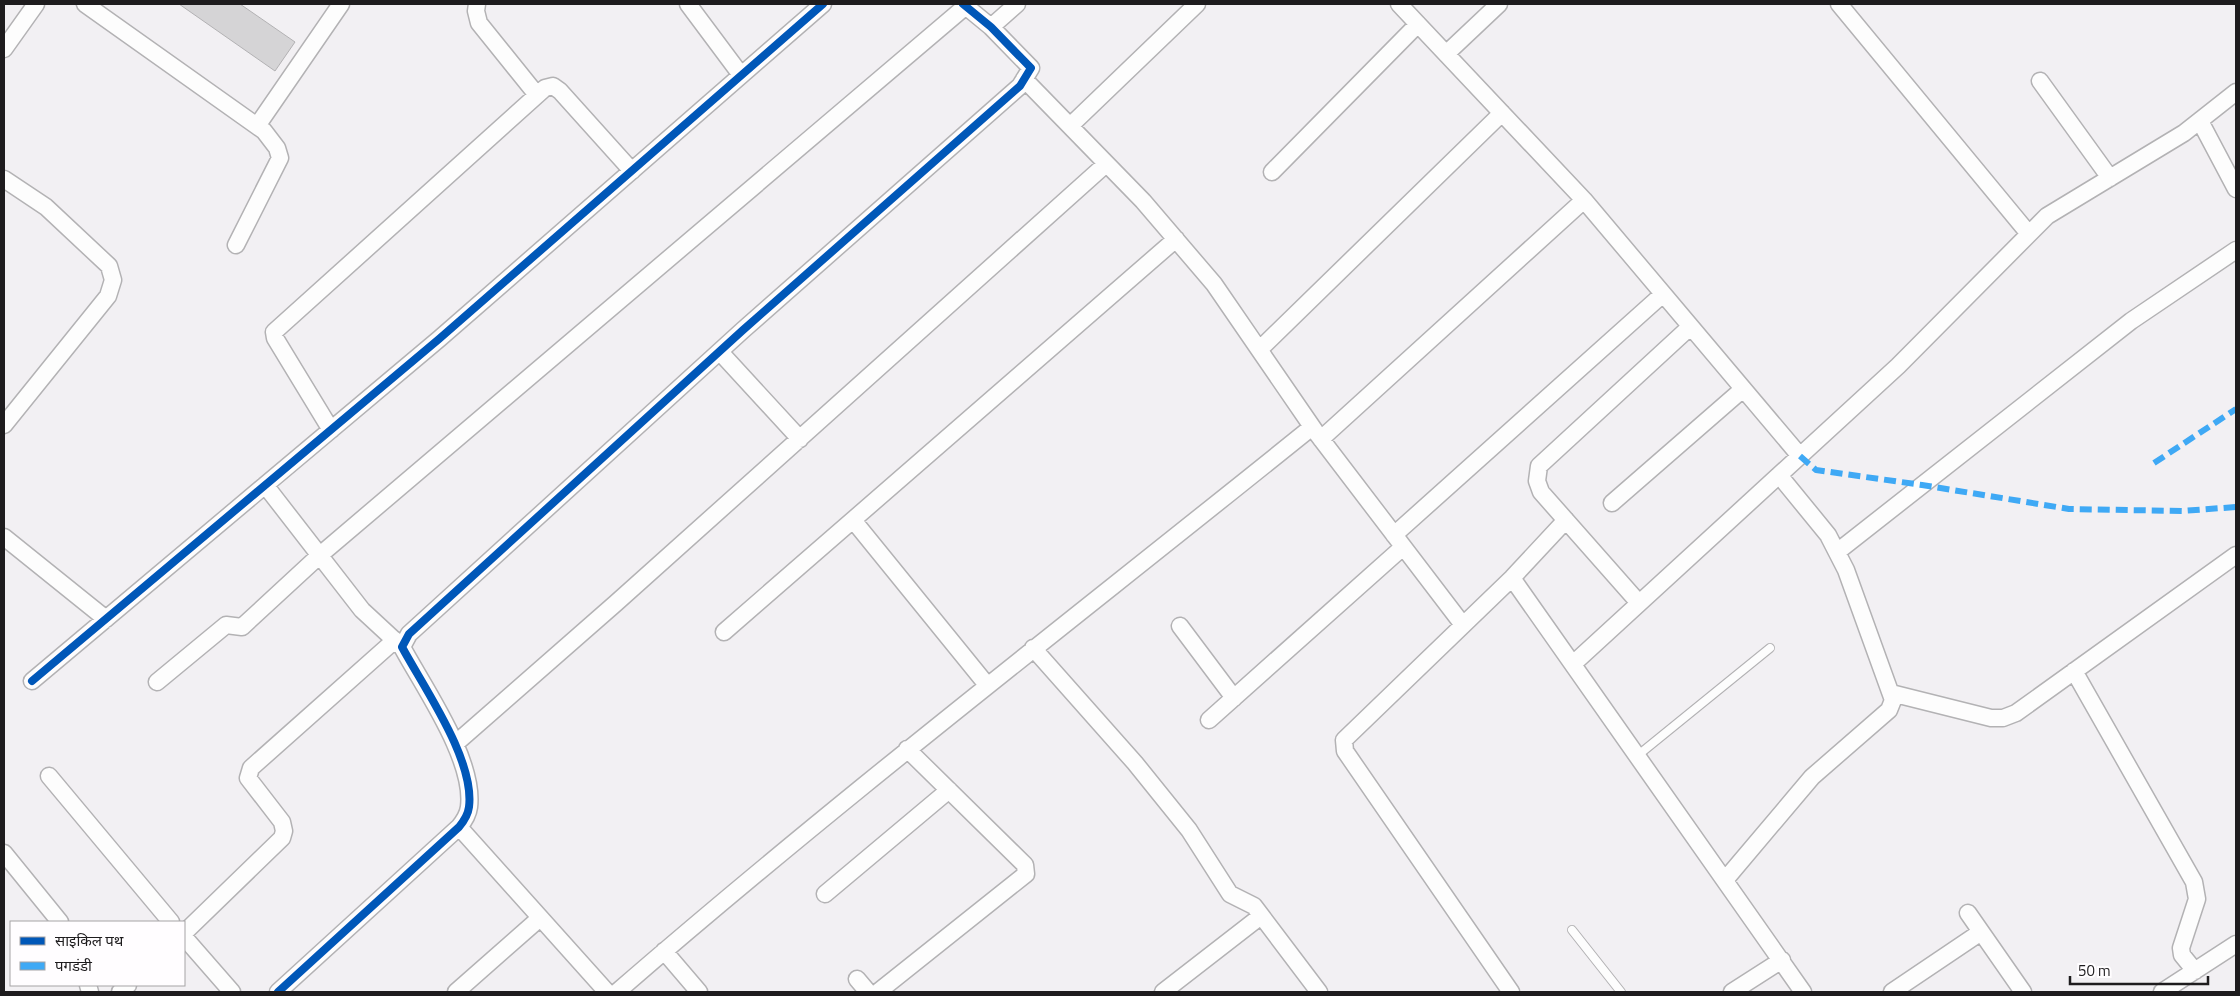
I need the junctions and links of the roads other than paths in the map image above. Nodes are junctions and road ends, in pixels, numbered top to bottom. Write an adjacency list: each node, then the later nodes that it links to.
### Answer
1 (36, 4): 15 (street)
2 (85, 4): 24 (street)
3 (341, 4): 24 (street)
4 (477, 4): 21 (street)
5 (688, 4): 17 (street)
6 (823, 4): 17 (street)
7 (1017, 4): 14 (street)
8 (1197, 4): 25 (street)
9 (1399, 4): 13 (street)
10 (1499, 4): 16 (street)
11 (1839, 4): 33 (street)
12 (965, 5): 14 (street); 55 (street)
13 (1418, 24): 16 (street); 28 (street)
14 (991, 27): 18 (street)
15 (4, 49)
16 (1446, 54): 22 (street)
17 (741, 75): 27 (street)
18 (1024, 79): 25 (street); 40 (street)
19 (2040, 81): 29 (street)
20 (2236, 92): 23 (street)
21 (537, 95): 27 (street); 43 (street)
22 (1502, 113): 32 (street); 39 (street)
23 (2200, 121): 29 (street); 31 (street)
24 (257, 126): 35 (street)
25 (1070, 126): 26 (street)
26 (1106, 164): 34 (street); 45 (street)
27 (632, 171): 43 (street)
28 (1272, 172)
29 (2110, 178): 33 (street)
30 (4, 179): 42 (street)
31 (2236, 188)
32 (1584, 200): 37 (street); 44 (street)
33 (2029, 234): 46 (street)
34 (1176, 239): 39 (street); 50 (street)
35 (236, 245)
36 (2236, 250): 54 (street)
37 (1663, 294): 38 (street); 53 (street)
38 (1690, 326): 41 (street); 51 (street)
39 (1260, 349): 44 (street)
40 (720, 352): 45 (street); 63 (street)
41 (1743, 389): 46 (street); 49 (street)
42 (4, 425)
43 (331, 430): 48 (street)
44 (1316, 433): 53 (street); 64 (street)
45 (800, 439): 74 (street)
46 (1800, 456): 47 (street)
47 (1779, 475): 54 (street); 58 (street)
48 (265, 485): 55 (street); 59 (street)
49 (1612, 503)
50 (853, 520): 62 (street); 70 (street)
51 (1566, 520): 57 (street); 58 (street)
52 (4, 537): 59 (street)
53 (1399, 541): 60 (street); 72 (street)
54 (1837, 552): 71 (street)
55 (320, 555): 63 (street); 69 (street)
56 (2236, 555): 67 (street)
57 (1512, 578): 60 (street); 66 (street)
58 (1640, 603): 66 (street)
59 (106, 619): 68 (street)
60 (1463, 625): 107 (street)
61 (1180, 626): 72 (street)
62 (724, 632)
63 (399, 644): 74 (street); 89 (street)
64 (1033, 648): 70 (street); 84 (street)
65 (1770, 648): 76 (lane)
66 (1573, 664): 76 (street)
67 (2074, 671): 71 (street); 95 (street)
68 (32, 681)
69 (156, 682)
70 (987, 685): 75 (street)
71 (1892, 693): 81 (street)
72 (1234, 698): 73 (street)
73 (1209, 720)
74 (456, 744): 79 (street)
75 (907, 749): 78 (street); 93 (street)
76 (1637, 756): 81 (street)
77 (48, 776): 87 (street)
78 (949, 790): 82 (street); 104 (street)
79 (459, 827): 85 (street); 98 (street)
80 (4, 853): 86 (street)
81 (1725, 880): 94 (street)
82 (825, 894)
83 (1968, 912): 90 (street)
84 (1261, 916): 105 (street); 106 (street)
85 (540, 918): 99 (street); 100 (street)
86 (59, 921)
87 (170, 921)
88 (1572, 930): 108 (lane)
89 (185, 932)
90 (1981, 932): 111 (street); 112 (street)
91 (185, 939): 97 (street)
92 (2236, 944): 95 (street)
93 (664, 951): 101 (street); 102 (street)
94 (1782, 960): 109 (street); 110 (street)
95 (2195, 971): 113 (street)
96 (857, 979): 103 (street)
97 (232, 992)
98 (278, 992)
99 (456, 992)
100 (607, 992)
101 (617, 992)
102 (699, 992)
103 (868, 992)
104 (878, 992)
105 (1163, 992)
106 (1319, 992)
107 (1510, 992)
108 (1621, 992)
109 (1732, 992)
110 (1803, 992)
111 (1892, 992)
112 (2023, 992)
113 (2162, 992)

